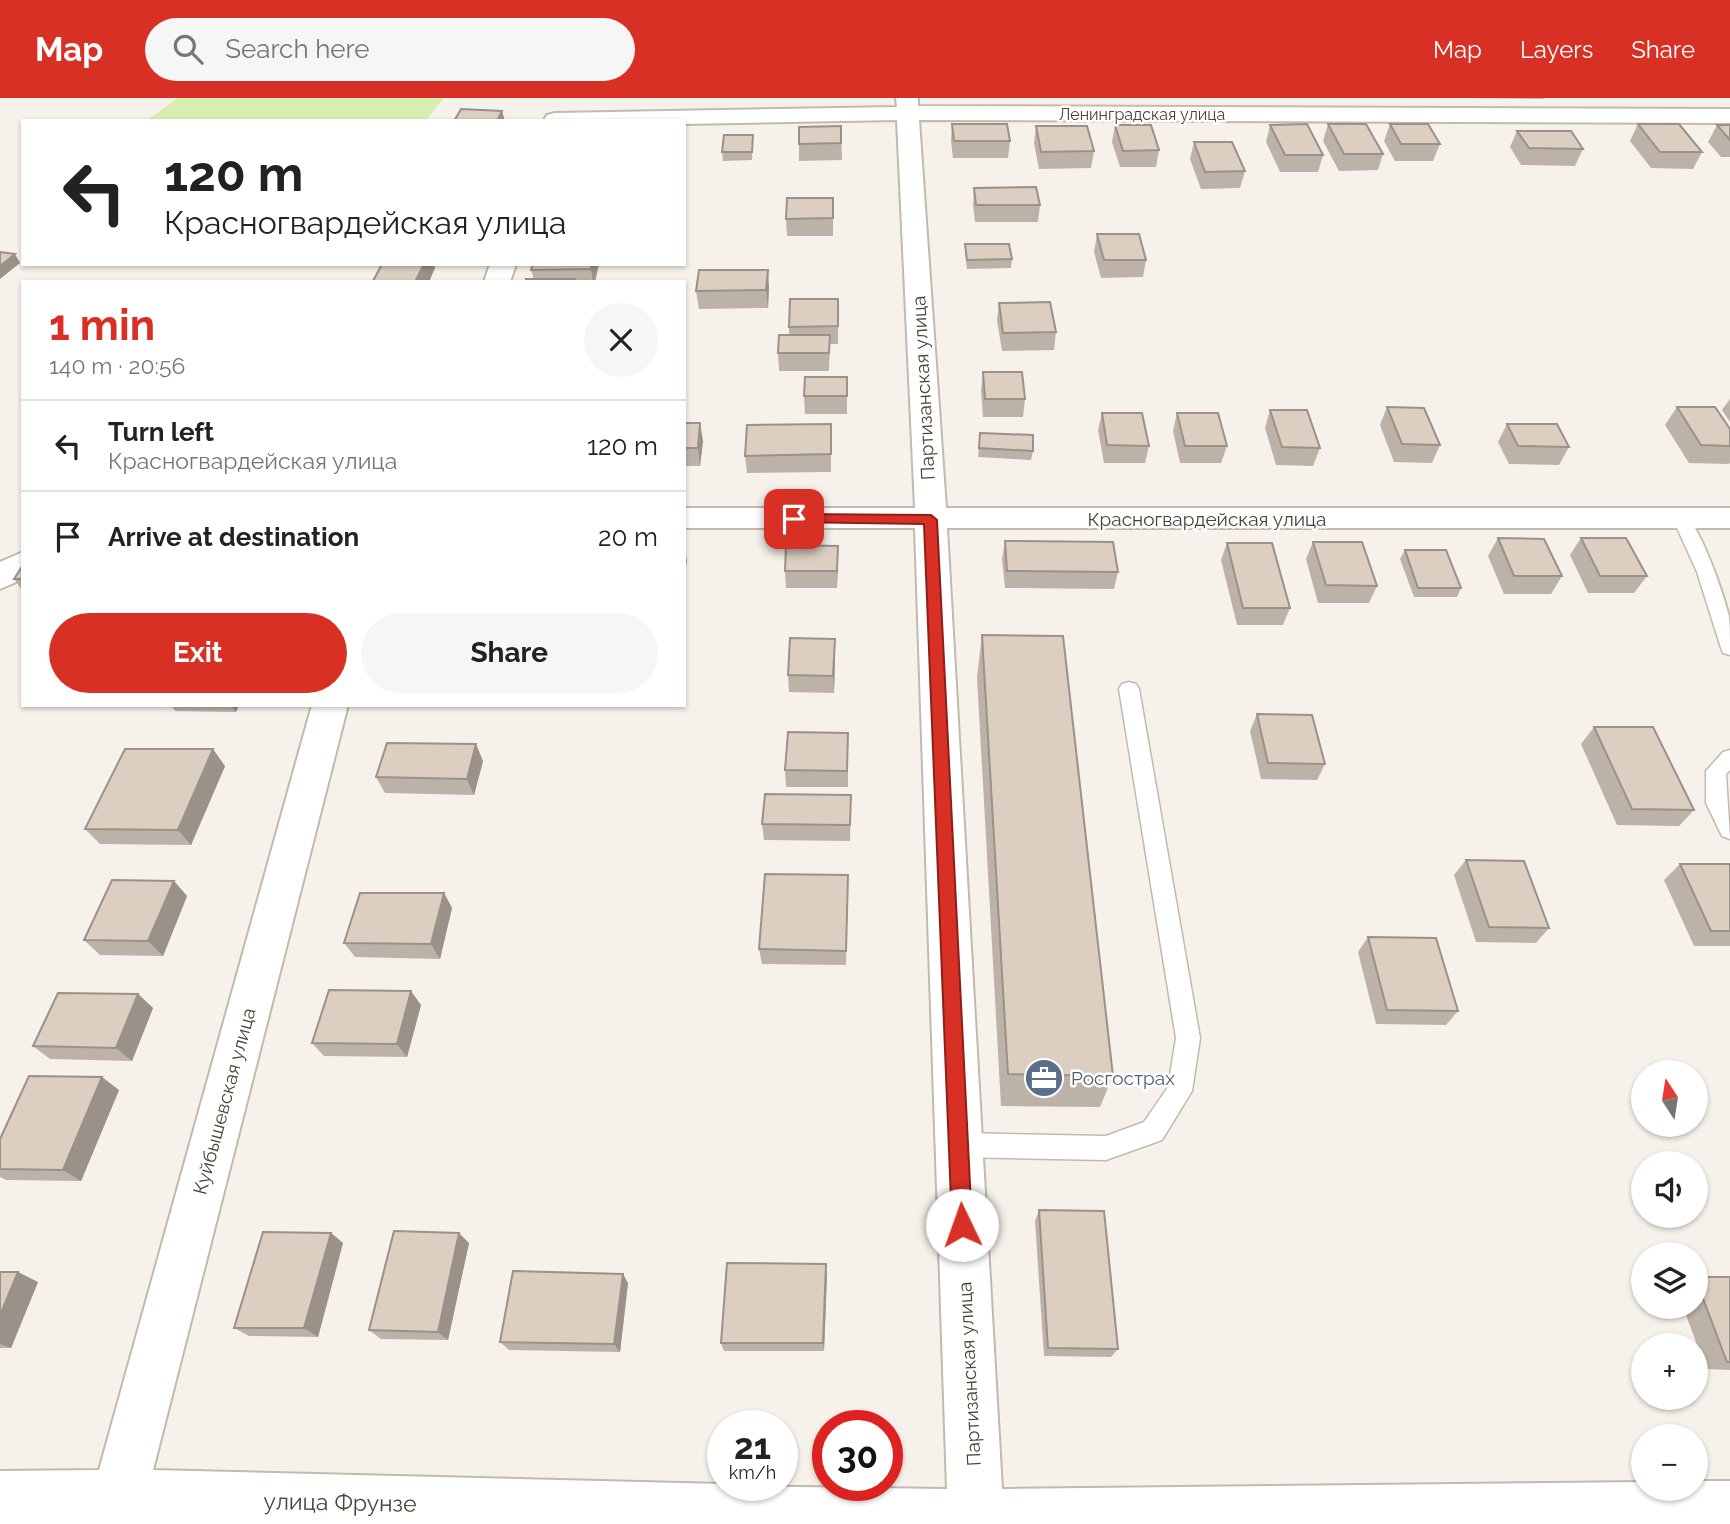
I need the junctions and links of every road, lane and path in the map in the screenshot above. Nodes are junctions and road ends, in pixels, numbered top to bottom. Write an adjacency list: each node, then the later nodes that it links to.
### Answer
1 (561, 98): 4 (street)
2 (907, 106): 3 (street, Ленинградская улица); 5 (street, Ленинградская улица); 9 (street, Партизанская улица)
3 (1730, 116)
4 (555, 119)
5 (580, 119)
6 (686, 518): 9 (street, Красногвардейская улица)
7 (1730, 518): 8 (street, Красногвардейская улица)
8 (1682, 519): 9 (street, Красногвардейская улица); 12 (lane)
9 (931, 520): 17 (street, Партизанская улица)
10 (21, 564): 11 (street)
11 (0, 578)
12 (1730, 648)
13 (1129, 689): 17 (lane)
14 (329, 707): 20 (street, Куйбышевская улица)
15 (1730, 758): 16 (lane)
16 (1730, 831)
17 (958, 1145): 21 (street, Партизанская улица)
18 (0, 1498): 20 (street, улица Фрунзе)
19 (1730, 1508): 21 (street, улица Фрунзе)
20 (114, 1510): 21 (street, улица Фрунзе)
21 (976, 1520)

